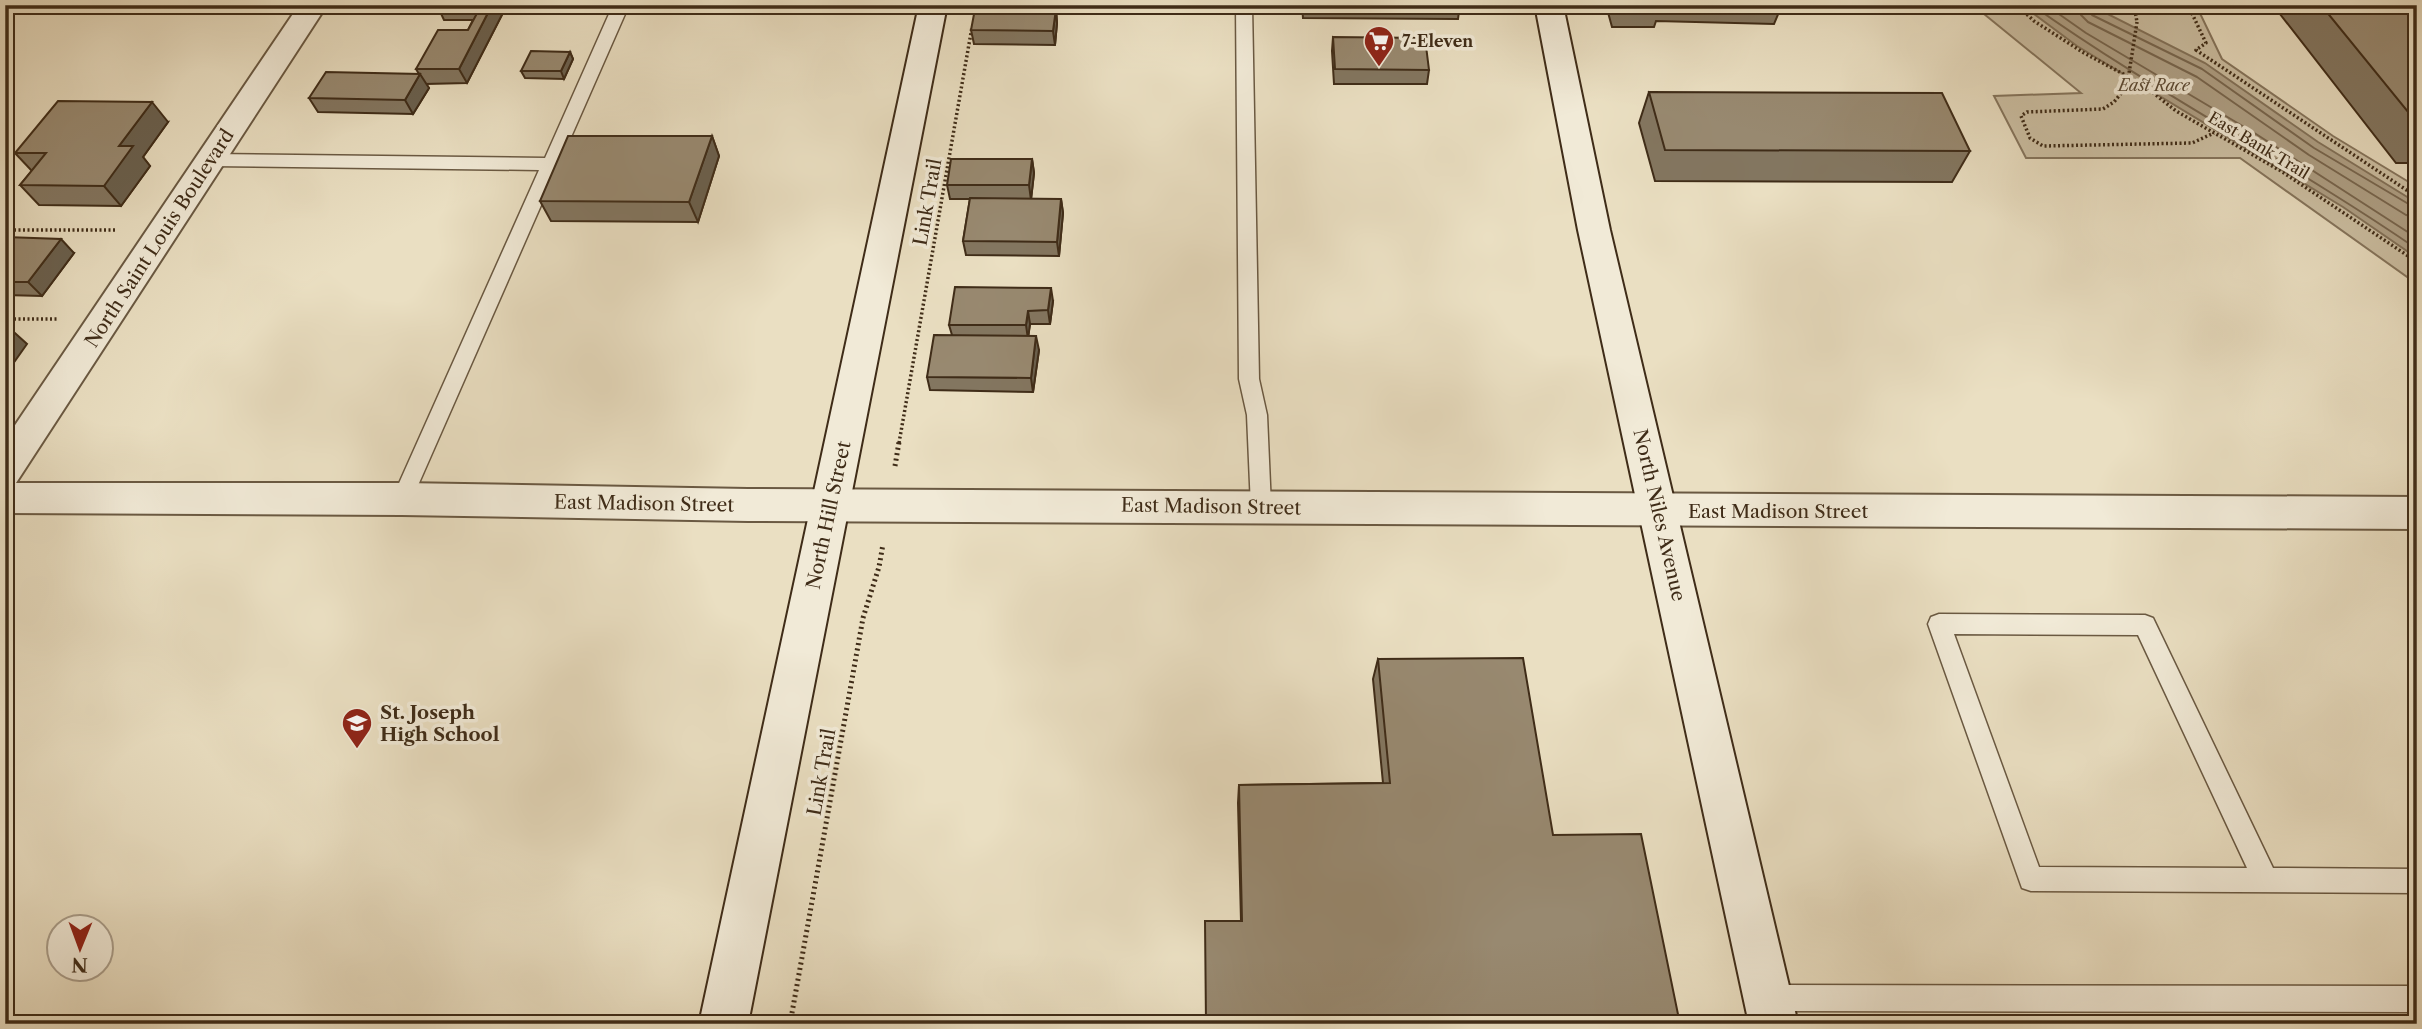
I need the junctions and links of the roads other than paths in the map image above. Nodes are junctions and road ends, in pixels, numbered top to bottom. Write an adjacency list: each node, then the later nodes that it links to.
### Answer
1 (313, 5): 6 (street, North Saint Louis Boulevard)
2 (621, 5): 7 (lane)
3 (933, 5): 11 (street, North Hill Street)
4 (1244, 5): 12 (lane)
5 (1549, 5): 13 (street, North Niles Avenue)
6 (211, 160): 7 (lane); 8 (street, North Saint Louis Boulevard)
7 (550, 164): 10 (lane)
8 (5, 471)
9 (5, 498): 10 (street, East Madison Street)
10 (402, 499): 11 (street, East Madison Street)
11 (831, 505): 12 (street, East Madison Street); 19 (street, North Hill Street)
12 (1261, 507): 13 (street, East Madison Street)
13 (1660, 511): 14 (street, East Madison Street); 18 (street, North Niles Avenue)
14 (2417, 513)
15 (2266, 880): 15 (lane); 16 (lane)
16 (2417, 881)
17 (2417, 999): 18 (lane)
18 (1771, 1011)
19 (723, 1024)

